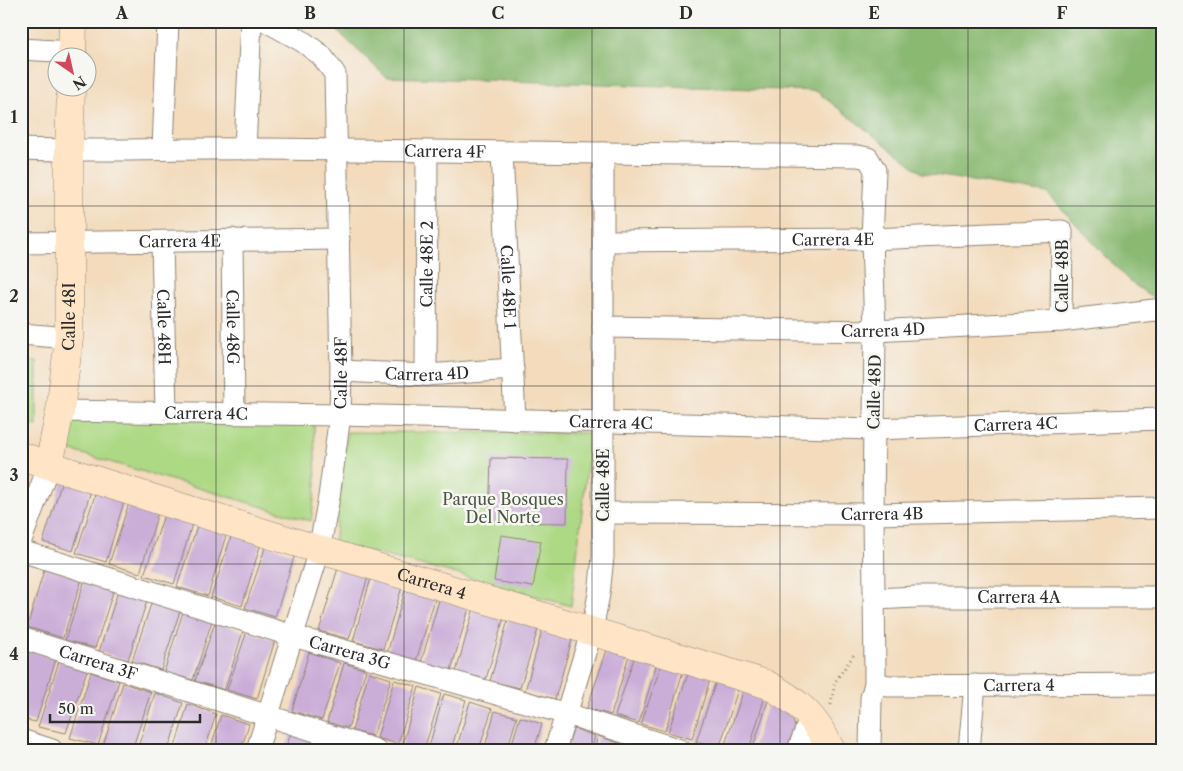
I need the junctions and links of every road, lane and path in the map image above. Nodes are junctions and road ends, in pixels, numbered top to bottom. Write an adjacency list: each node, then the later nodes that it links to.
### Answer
1 (74, 21): 5 (main road)
2 (168, 21): 9 (street)
3 (251, 21): 10 (street)
4 (266, 21): 12 (street, Calle 48F)
5 (72, 48)
6 (21, 49): 7 (street)
7 (48, 52)
8 (71, 98): 13 (main road, Calle 48I)
9 (163, 148): 10 (street, Carrera 4F); 13 (street, Carrera 4F)
10 (245, 149): 12 (street, Carrera 4F)
11 (21, 150): 13 (street, Carrera 4F)
12 (337, 150): 14 (street, Carrera 4F); 19 (street, Calle 48F)
13 (69, 151): 25 (main road, Calle 48I)
14 (427, 152): 15 (street, Carrera 4F); 34 (street, Calle 48E 2)
15 (502, 153): 16 (street, Carrera 4F); 32 (street, Calle 48E 1)
16 (603, 153): 17 (street, Carrera 4F); 22 (street, Calle 48E)
17 (868, 158): 20 (street, Calle 48D)
18 (1062, 231): 20 (street, Carrera 4E); 27 (street, Calle 48B)
19 (339, 239): 21 (street, Carrera 4E); 33 (street, Calle 48F)
20 (872, 239): 22 (street, Carrera 4E); 29 (street, Calle 48D)
21 (232, 240): 23 (street, Carrera 4E); 37 (street, Calle 48G)
22 (604, 241): 28 (street, Calle 48E)
23 (162, 242): 25 (street, Carrera 4E); 36 (street, Calle 48H)
24 (21, 243): 25 (street, Carrera 4E)
25 (68, 243): 31 (main road, Calle 48I)
26 (1162, 311): 27 (street, Carrera 4D)
27 (1061, 321): 29 (street, Carrera 4D)
28 (603, 327): 29 (street, Carrera 4D); 41 (street, Calle 48E)
29 (875, 331): 42 (street, Calle 48D)
30 (21, 334): 31 (street)
31 (69, 338): 35 (main road, Calle 48I)
32 (513, 369): 34 (street, Carrera 4D); 40 (street, Calle 48E 1)
33 (341, 371): 34 (street, Carrera 4D); 38 (street, Calle 48F)
34 (426, 375)
35 (60, 411): 36 (street, Carrera 4C); 44 (main road, Calle 48I)
36 (166, 413): 37 (street, Carrera 4C)
37 (234, 414): 38 (street, Carrera 4C)
38 (340, 415): 40 (street, Carrera 4C); 50 (street, Calle 48F)
39 (1162, 419): 42 (street, Carrera 4C)
40 (515, 420): 41 (street, Carrera 4C)
41 (603, 421): 42 (street, Carrera 4C); 46 (street, Calle 48E)
42 (874, 429): 47 (street, Calle 48D)
43 (21, 456): 44 (main road, Carrera 4)
44 (49, 465): 48 (street, Calle 48I); 50 (main road, Carrera 4)
45 (1162, 508): 47 (street, Carrera 4B)
46 (602, 513): 47 (street, Carrera 4B); 54 (street, Calle 48E)
47 (873, 514): 52 (street, Calle 48D)
48 (21, 540)
49 (21, 551): 55 (street, Carrera 3G)
50 (320, 551): 54 (main road, Carrera 4); 55 (street, Calle 48F)
51 (1162, 597): 52 (street, Carrera 4A)
52 (875, 600): 53 (street, Calle 48D)
53 (875, 627): 57 (street, Calle 48D); 62 (path)
54 (592, 630): 60 (street, Calle 48E); 62 (main road, Carrera 4)
55 (294, 636): 60 (street, Carrera 3G); 61 (street, Calle 48F)
56 (21, 638): 61 (street, Carrera 3F)
57 (875, 684): 59 (street, Carrera 4); 70 (street, Calle 48D)
58 (1162, 684): 59 (street, Carrera 4)
59 (975, 685): 71 (street)
60 (567, 714): 67 (street, Calle 48E); 68 (street, Carrera 3G)
61 (268, 716): 65 (street, Calle 48F); 66 (street, Carrera 3F)
62 (822, 734): 69 (street)
63 (21, 740): 64 (street)
64 (52, 750)
65 (257, 750)
66 (376, 750)
67 (555, 750)
68 (680, 750)
69 (798, 750)
70 (870, 750)
71 (969, 750)

